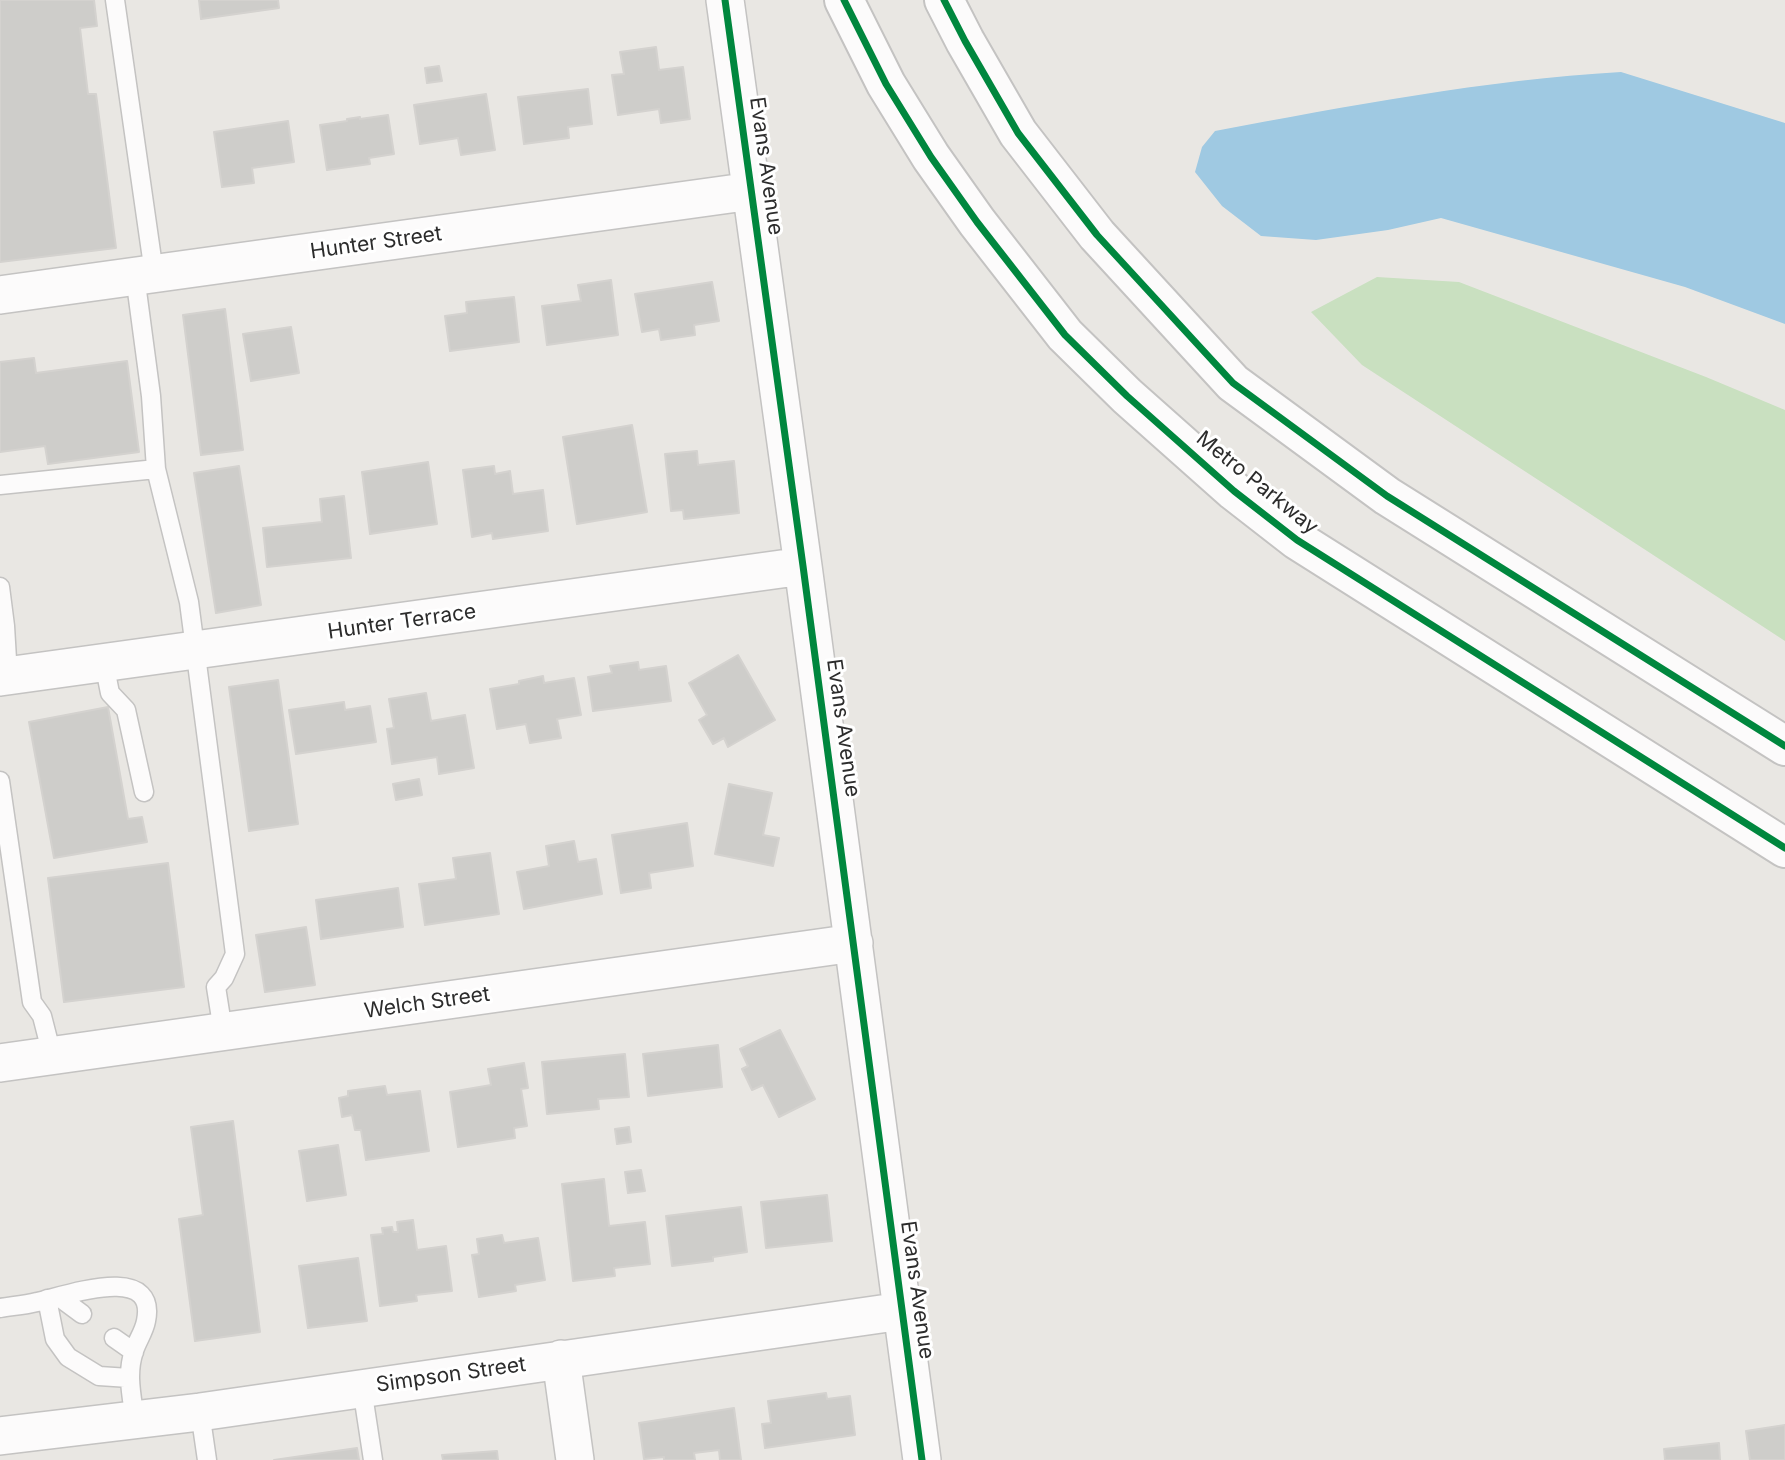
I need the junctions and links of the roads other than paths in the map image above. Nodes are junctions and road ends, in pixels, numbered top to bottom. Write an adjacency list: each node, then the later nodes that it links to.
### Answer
1 (115, 0): 6 (lane)
2 (725, 0): 5 (street, Evans Avenue)
3 (844, 0): 19 (main road, Metro Parkway)
4 (944, 0): 15 (main road)
5 (752, 191): 6 (street, Hunter Street); 10 (street, Evans Avenue)
6 (144, 275): 7 (street, Hunter Street); 8 (lane)
7 (0, 295)
8 (156, 469): 9 (lane); 12 (lane)
9 (0, 485)
10 (803, 566): 12 (street, Hunter Terrace); 21 (street, Evans Avenue)
11 (0, 587): 14 (lane)
12 (196, 650): 13 (street, Hunter Terrace); 22 (lane)
13 (104, 663): 14 (street, Hunter Terrace); 17 (lane)
14 (4, 677)
15 (1785, 746)
16 (0, 781): 18 (lane)
17 (144, 792)
18 (2, 803): 20 (lane)
19 (1785, 848)
20 (9, 903): 23 (lane)
21 (853, 943): 22 (street, Welch Street); 27 (street, Evans Avenue)
22 (223, 1031): 23 (street, Welch Street)
23 (52, 1055): 24 (street, Welch Street)
24 (0, 1062)
25 (53, 1298): 26 (lane); 28 (lane); 30 (lane); 32 (lane)
26 (0, 1308)
27 (902, 1311): 31 (street, Simpson Street); 40 (street, Evans Avenue)
28 (82, 1314)
29 (114, 1338): 30 (lane)
30 (134, 1352): 32 (lane)
31 (561, 1359): 33 (street, Simpson Street); 39 (street)
32 (129, 1378): 35 (lane)
33 (362, 1388): 34 (street, Simpson Street); 38 (lane)
34 (200, 1412): 35 (street, Simpson Street); 37 (lane)
35 (135, 1420): 36 (street, Simpson Street)
36 (0, 1436)
37 (207, 1460)
38 (373, 1460)
39 (575, 1460)
40 (922, 1460)

